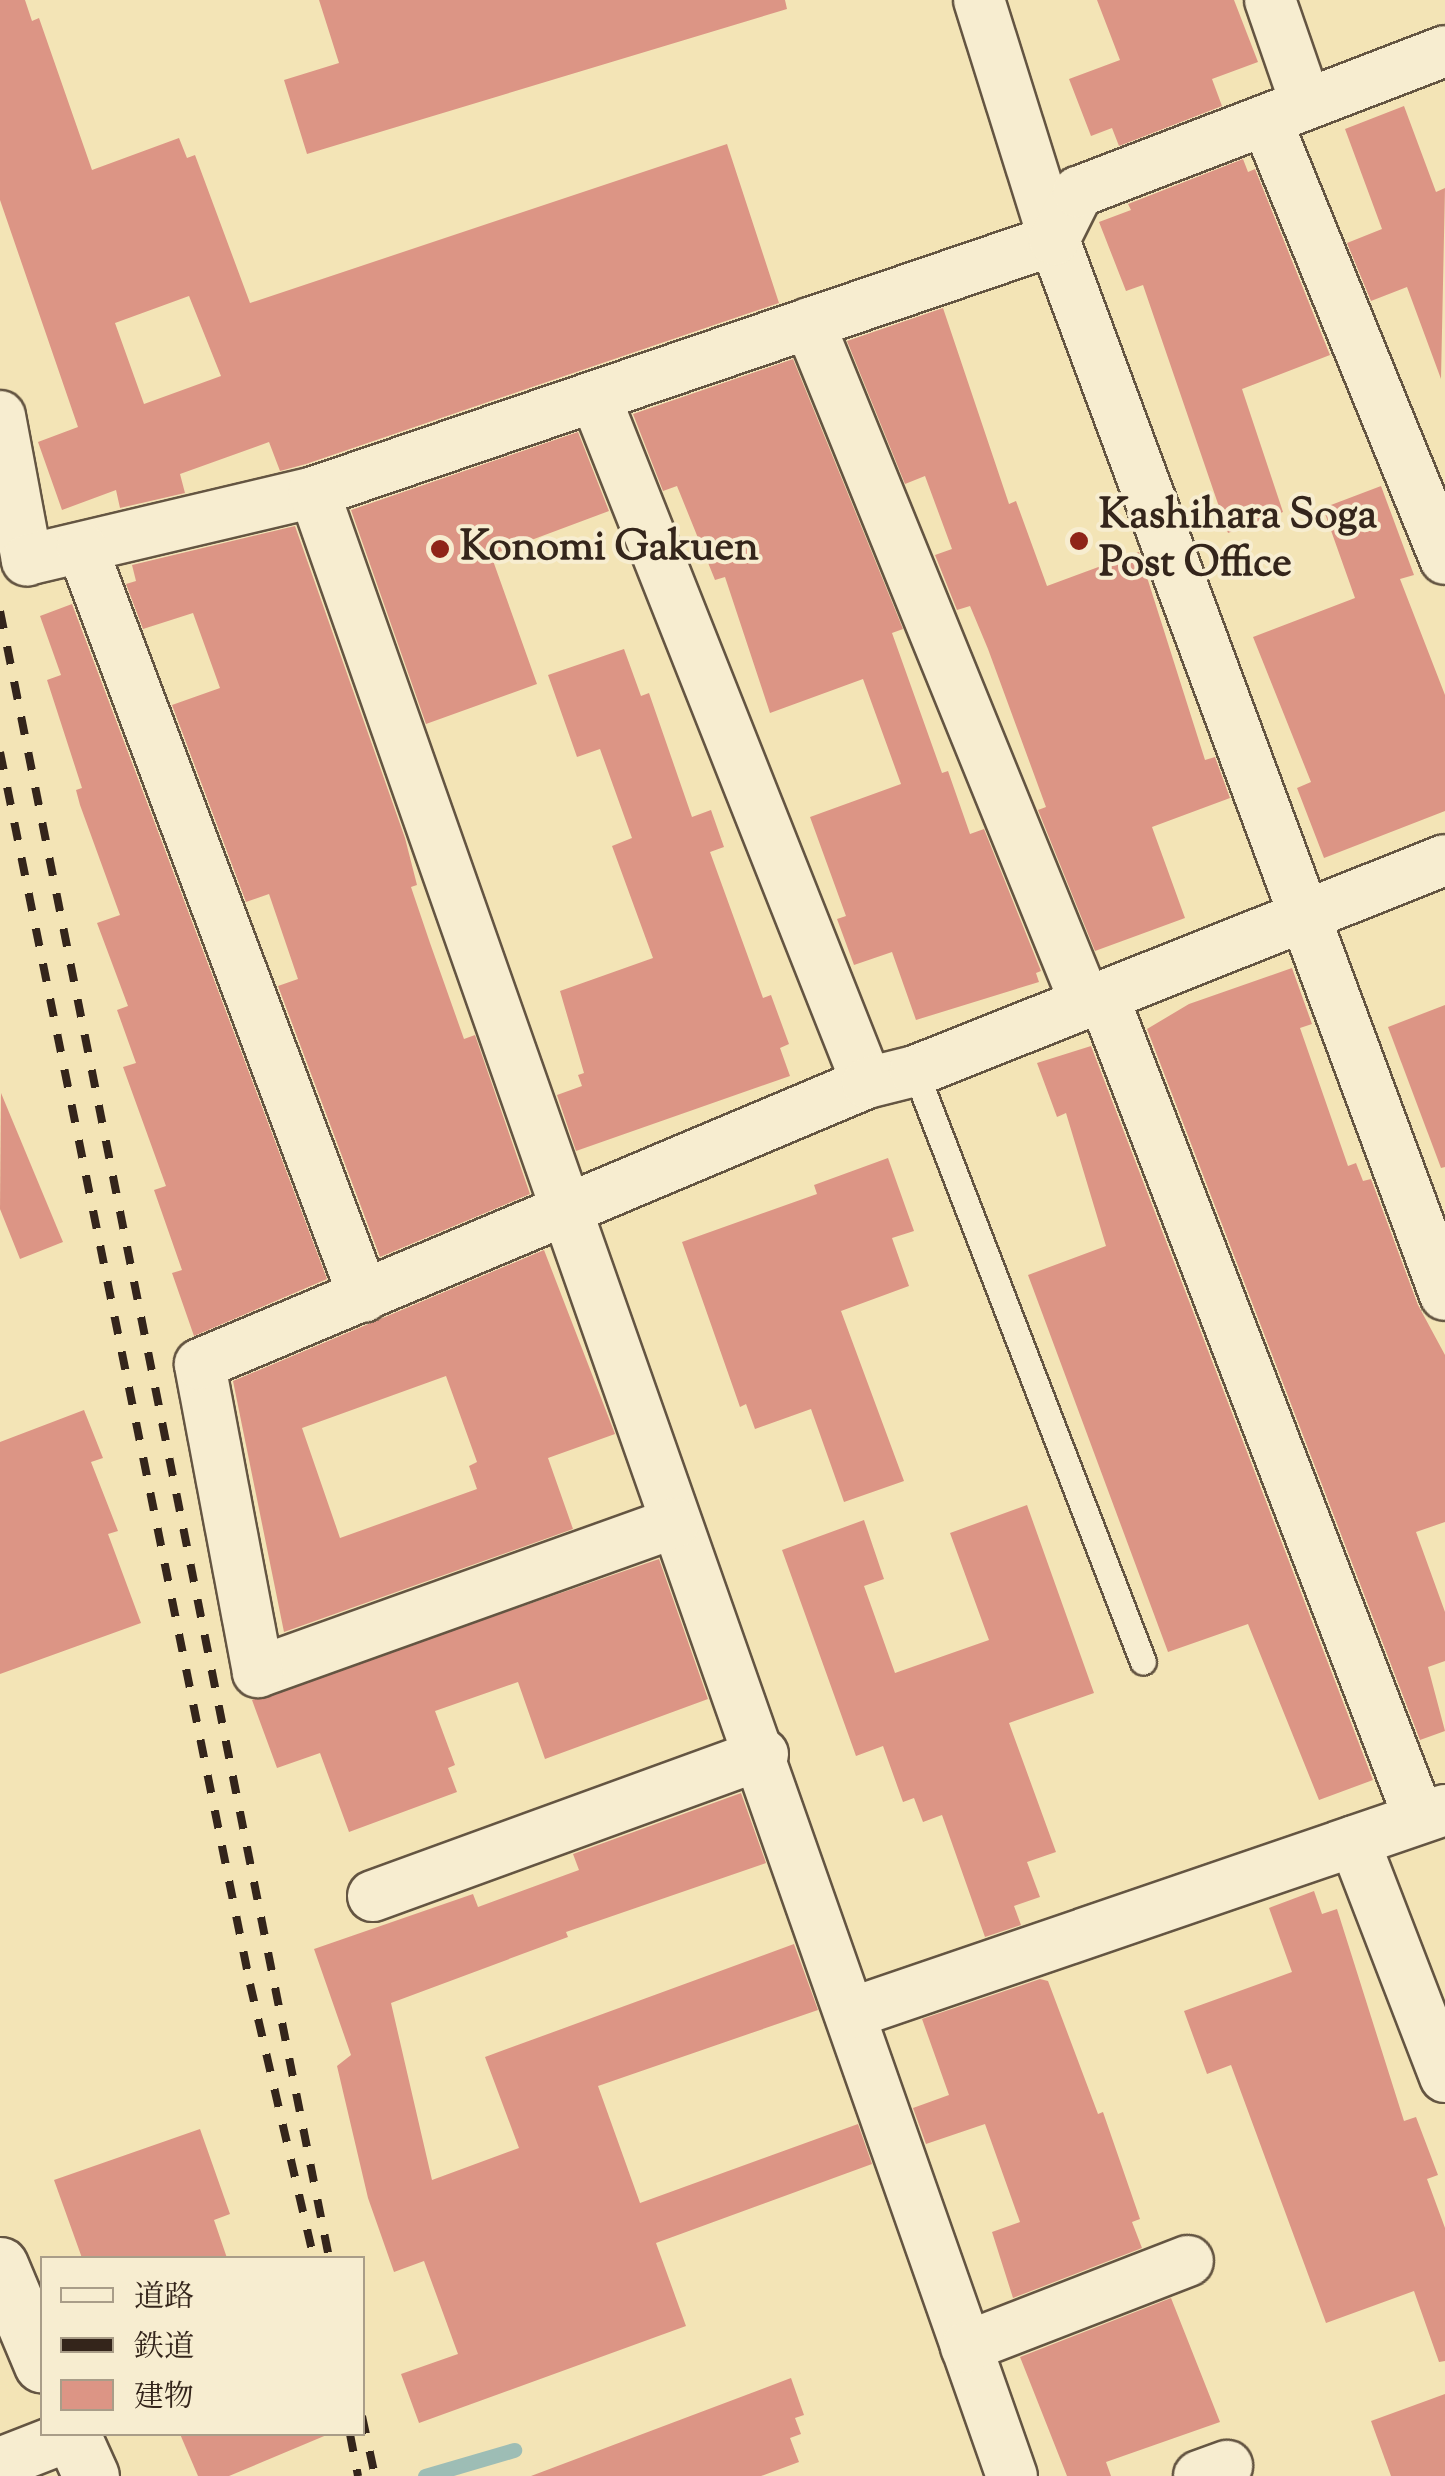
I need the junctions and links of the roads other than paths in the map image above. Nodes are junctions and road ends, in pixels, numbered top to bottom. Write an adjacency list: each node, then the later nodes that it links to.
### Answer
1 (979, 0): 5 (street)
2 (1270, 0): 4 (street)
3 (1445, 51): 4 (street)
4 (1286, 112): 5 (street); 11 (street)
5 (1054, 240): 6 (street); 13 (street)
6 (809, 324): 7 (street); 14 (street)
7 (594, 397): 9 (street); 16 (street)
8 (0, 416): 10 (street)
9 (314, 492): 10 (street); 17 (street)
10 (82, 548): 19 (street)
11 (1445, 558)
12 (1445, 860): 13 (street)
13 (1308, 912): 14 (street); 18 (street)
14 (1094, 1000): 15 (street); 23 (street)
15 (915, 1071): 16 (street); 21 (lane)
16 (867, 1083): 17 (street)
17 (571, 1212): 19 (street); 20 (street)
18 (1445, 1295)
19 (364, 1297): 20 (street)
20 (674, 1522): 22 (street)
21 (1143, 1662)
22 (763, 1754): 25 (street); 26 (street)
23 (1432, 1814): 24 (street)
24 (1354, 1841): 26 (street); 27 (street)
25 (373, 1896)
26 (852, 2013): 30 (street)
27 (1445, 2077)
28 (1188, 2261): 30 (street)
29 (0, 2265): 31 (street)
30 (966, 2347): 34 (street)
31 (40, 2360)
32 (78, 2448): 33 (street)
33 (0, 2463)
34 (1012, 2476)

